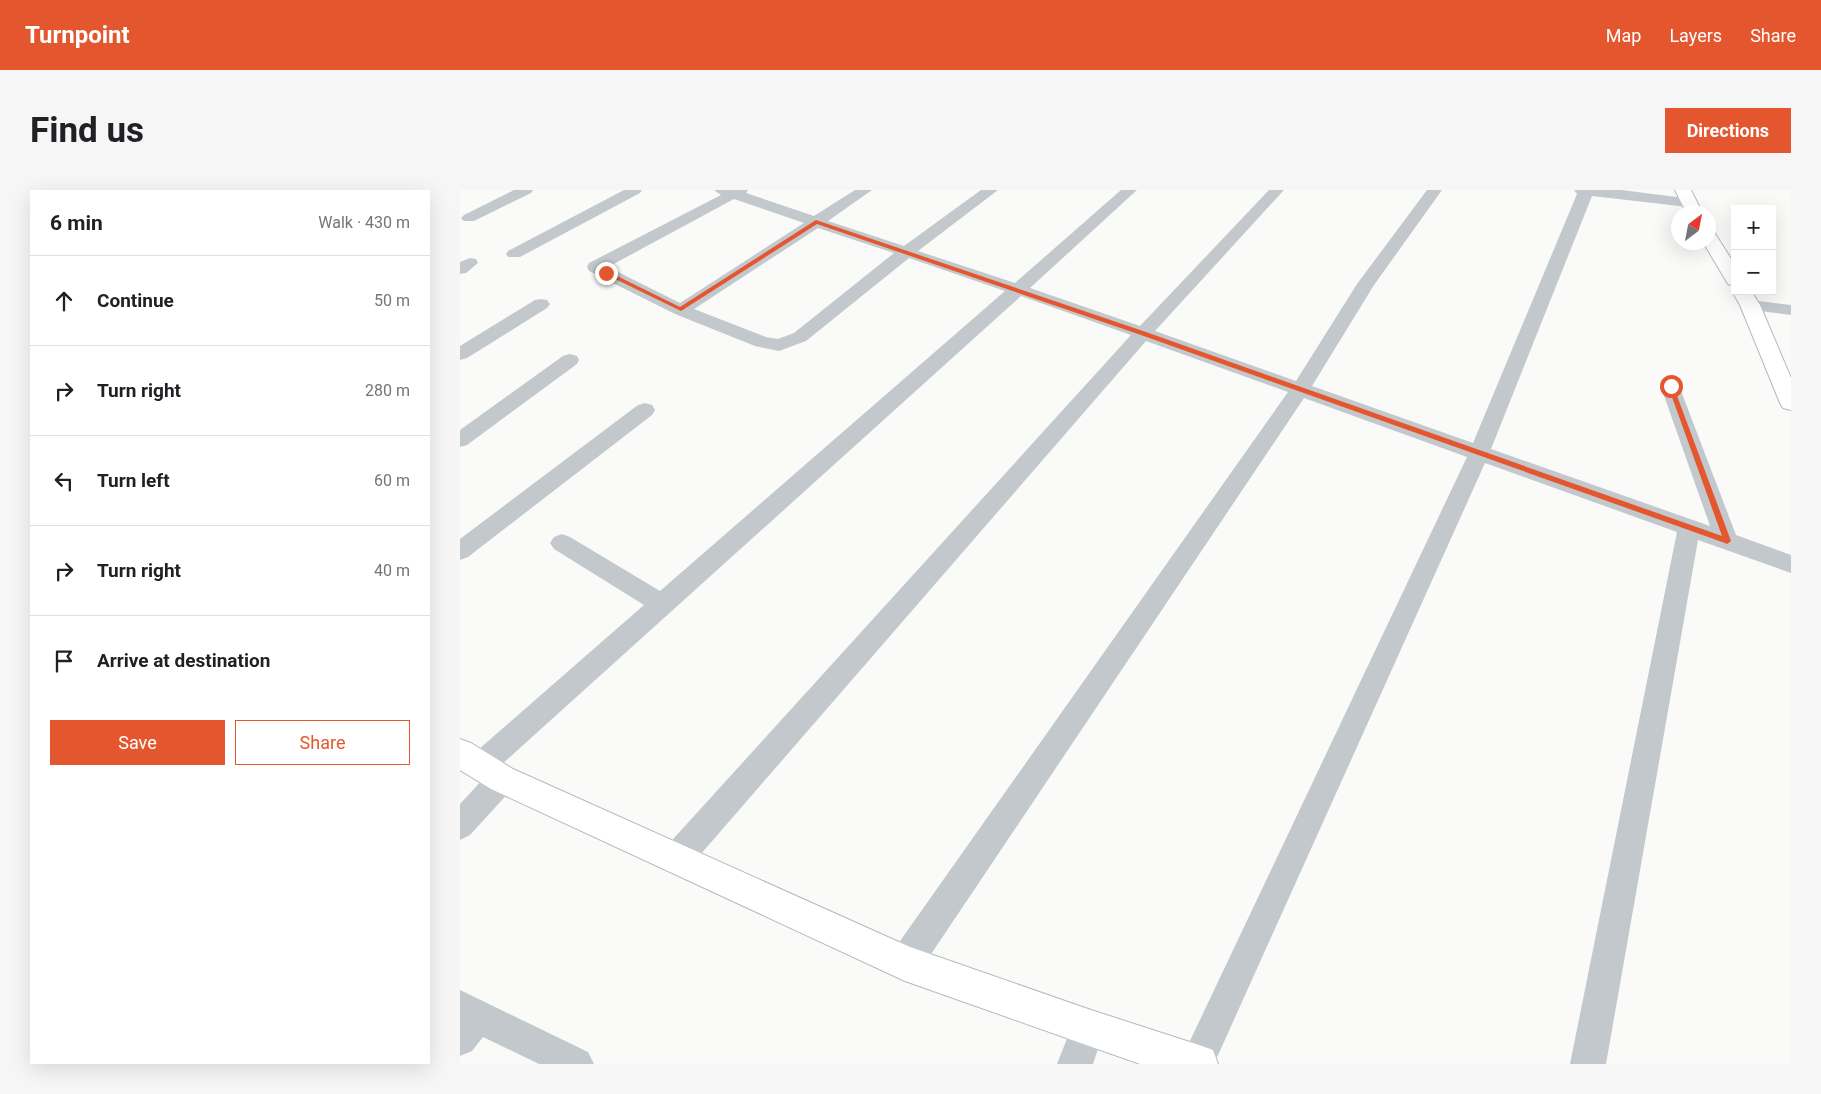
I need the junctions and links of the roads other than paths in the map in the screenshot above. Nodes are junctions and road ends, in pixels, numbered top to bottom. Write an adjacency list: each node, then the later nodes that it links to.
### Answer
1 (526, 190): 11 (street)
2 (635, 190): 15 (street)
3 (865, 190): 12 (street)
4 (990, 190): 14 (street)
5 (1130, 190): 17 (street)
6 (1277, 190): 22 (street)
7 (1435, 190): 26 (street)
8 (732, 191): 12 (street); 20 (street)
9 (1583, 191): 10 (street); 30 (street)
10 (1688, 201)
11 (469, 218)
12 (816, 222): 14 (street); 20 (street)
13 (1716, 249): 16 (street)
14 (906, 252): 17 (street); 20 (street)
15 (514, 254)
16 (1731, 273)
17 (1018, 289): 22 (street); 36 (street)
18 (1746, 298): 21 (street); 27 (street)
19 (542, 304): 23 (street)
20 (681, 310)
21 (1791, 310)
22 (1144, 333): 26 (street); 39 (street)
23 (460, 354)
24 (570, 360): 29 (street)
25 (1671, 386): 32 (street)
26 (1300, 390): 30 (street); 40 (street)
27 (1791, 403)
28 (644, 410): 34 (street)
29 (460, 440)
30 (1479, 453): 31 (street); 43 (street)
31 (1688, 527): 32 (street); 46 (street)
32 (1727, 541): 35 (street)
33 (562, 543): 36 (street)
34 (460, 550)
35 (1791, 564)
36 (662, 605): 37 (street)
37 (481, 766): 38 (street); 39 (street)
38 (460, 825)
39 (676, 859): 40 (street)
40 (905, 963): 42 (street)
41 (466, 1021): 44 (street)
42 (1088, 1028): 43 (street); 45 (street)
43 (1198, 1063)
44 (576, 1064)
45 (1075, 1064)
46 (1588, 1064)

